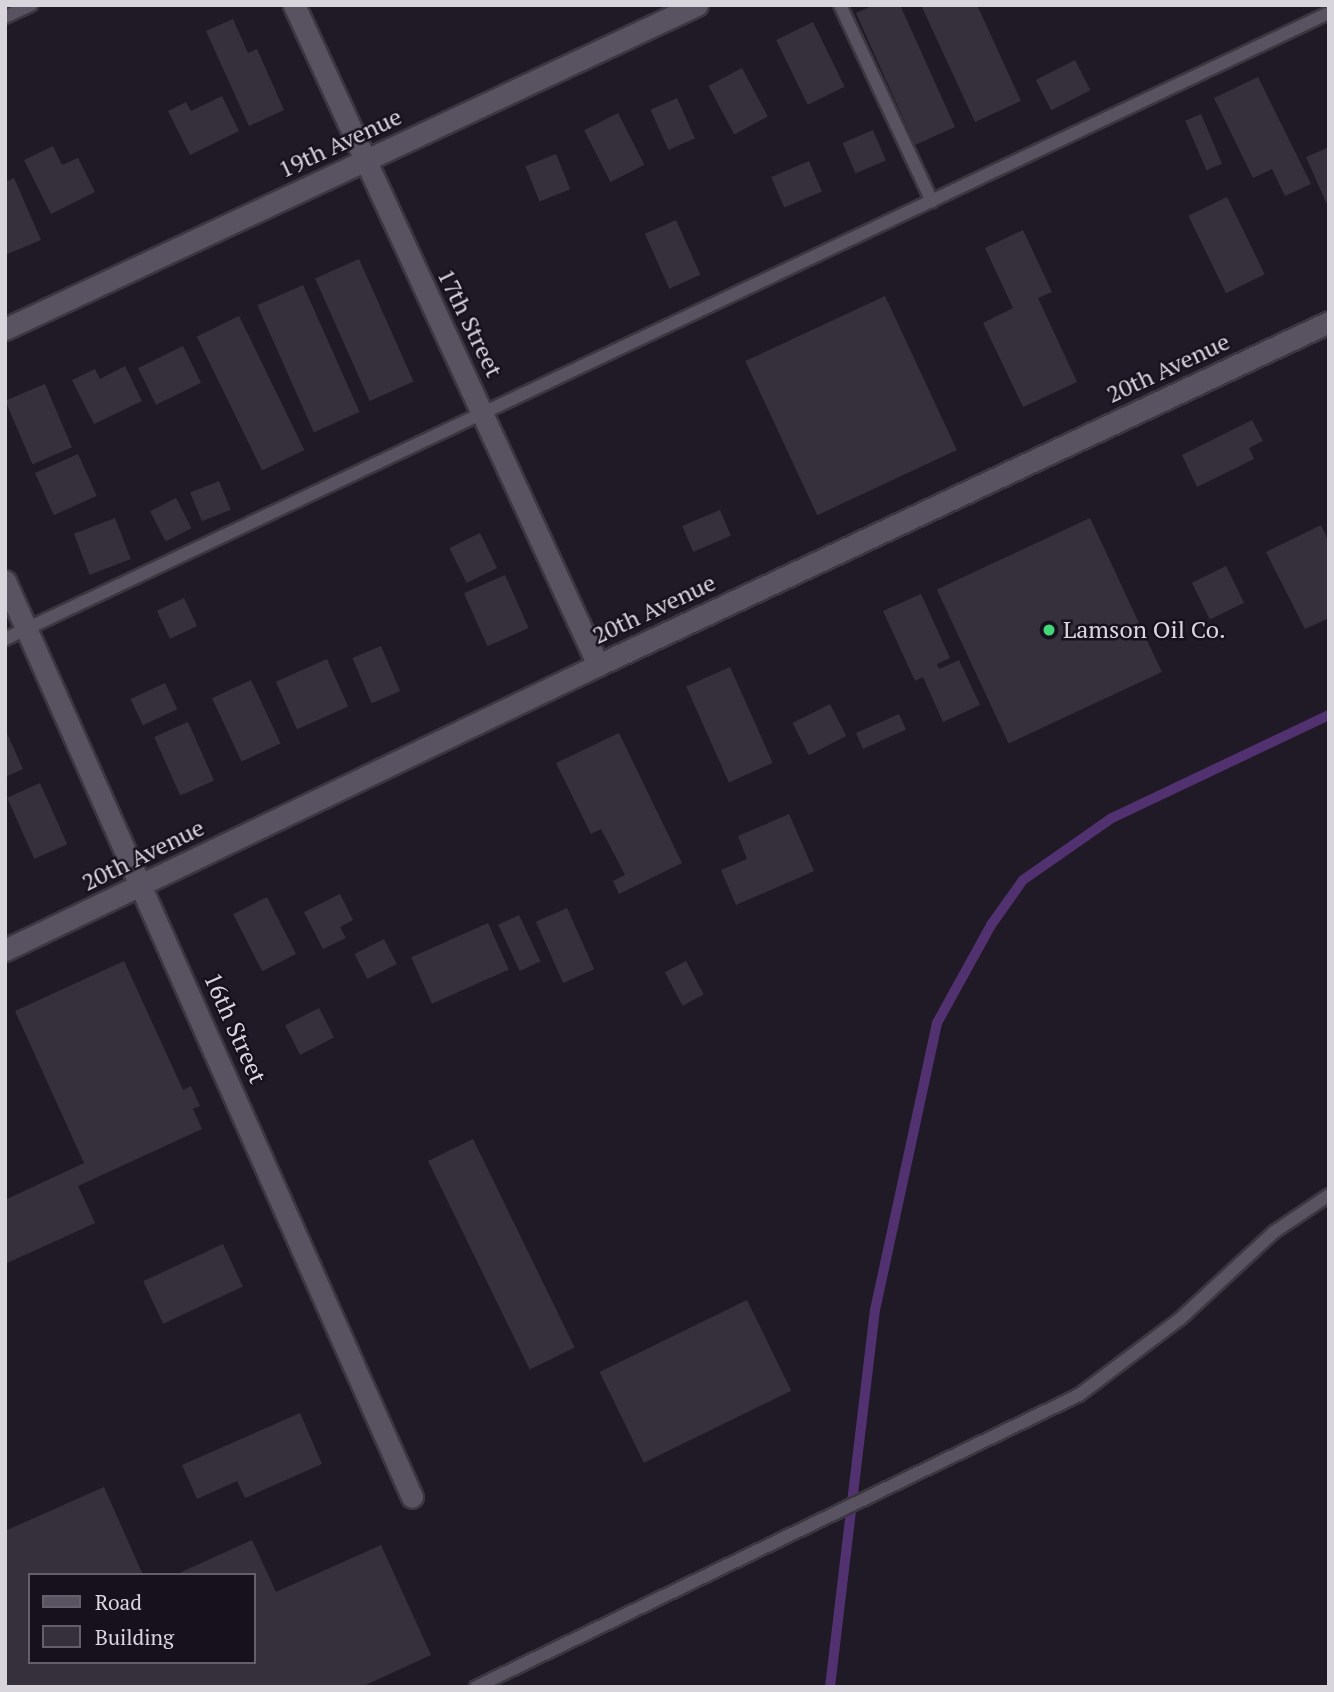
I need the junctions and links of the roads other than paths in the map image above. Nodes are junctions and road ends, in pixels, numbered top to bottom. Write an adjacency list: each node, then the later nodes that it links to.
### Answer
1 (31, 5): 6 (lane)
2 (294, 5): 7 (street, 17th Street)
3 (698, 5): 7 (street, 19th Avenue)
4 (840, 5): 8 (lane)
5 (1329, 13): 8 (lane)
6 (5, 17)
7 (364, 161): 10 (street, 19th Avenue); 11 (street, 17th Street)
8 (932, 201): 11 (lane)
9 (1329, 322): 15 (street, 20th Avenue)
10 (5, 329)
11 (484, 413): 13 (lane); 15 (street, 17th Street)
12 (5, 581): 13 (street, 16th Street)
13 (27, 629): 14 (lane); 16 (street, 16th Street)
14 (5, 639)
15 (598, 665): 16 (street, 20th Avenue)
16 (144, 885): 17 (street, 20th Avenue); 19 (street, 16th Street)
17 (5, 950)
18 (1329, 1195): 20 (lane)
19 (412, 1497)
20 (476, 1687)

